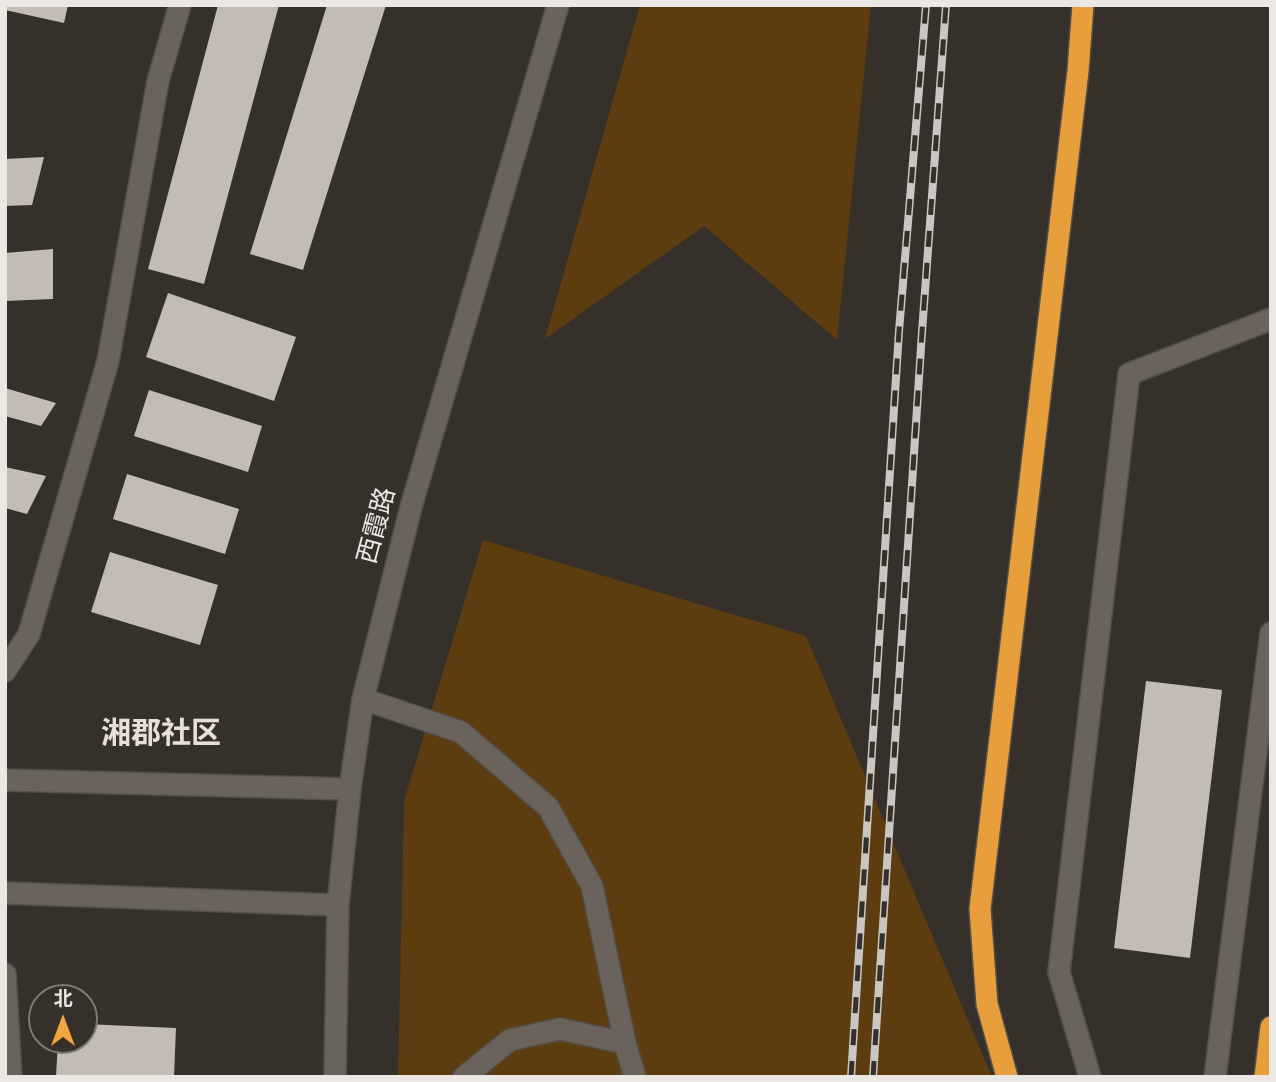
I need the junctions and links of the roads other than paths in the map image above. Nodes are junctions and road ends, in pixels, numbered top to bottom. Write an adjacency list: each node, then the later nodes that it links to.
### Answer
1 (180, 5): 6 (street)
2 (558, 5): 7 (street, 西霞路)
3 (1083, 5): 19 (highway)
4 (1271, 320): 20 (street)
5 (1271, 633): 21 (street)
6 (5, 671)
7 (363, 699): 9 (street, 西霞路); 14 (street)
8 (5, 779): 9 (street)
9 (350, 789): 11 (street, 西霞路)
10 (5, 893): 11 (street)
11 (338, 905): 16 (street, 西霞路)
12 (5, 975): 15 (street)
13 (1271, 1027): 22 (highway)
14 (625, 1043): 17 (street); 18 (street)
15 (10, 1077)
16 (335, 1077)
17 (464, 1077)
18 (635, 1077)
19 (1007, 1077)
20 (1090, 1077)
21 (1215, 1077)
22 (1265, 1077)

